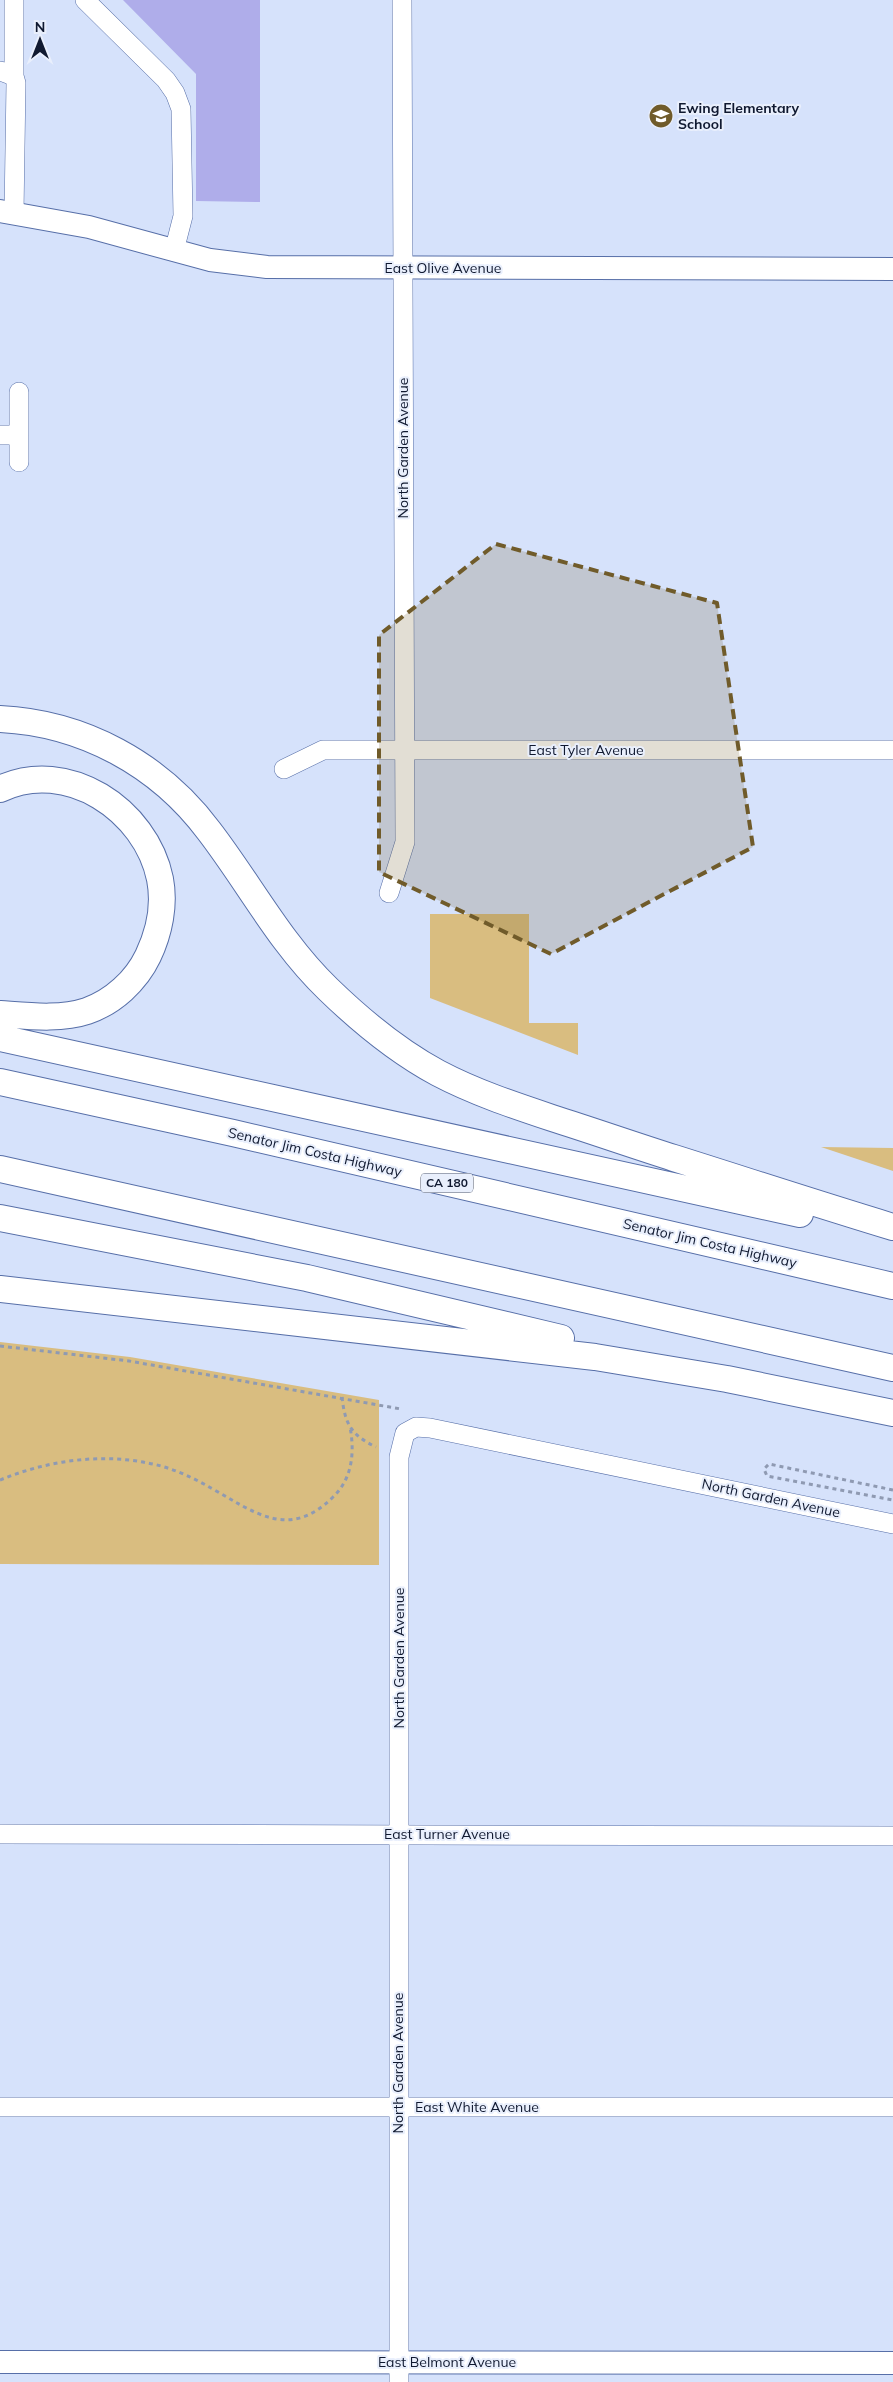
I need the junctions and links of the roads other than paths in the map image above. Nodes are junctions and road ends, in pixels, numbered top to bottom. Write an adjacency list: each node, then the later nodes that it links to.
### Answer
1 (14, 0): 4 (street)
2 (85, 0): 7 (street)
3 (402, 0): 8 (street, North Garden Avenue)
4 (7, 74): 5 (street)
5 (7, 165): 6 (street)
6 (7, 212): 7 (main road, East Olive Avenue)
7 (174, 251): 8 (main road, East Olive Avenue)
8 (401, 268): 9 (main road, East Olive Avenue); 15 (street, North Garden Avenue)
9 (893, 269)
10 (19, 392): 12 (street)
11 (0, 435): 12 (street)
12 (19, 435): 13 (street)
13 (19, 462)
14 (0, 718): 25 (highway)
15 (405, 749): 16 (street, East Tyler Avenue); 17 (street, East Tyler Avenue); 19 (street, North Garden Avenue)
16 (893, 750)
17 (284, 769)
18 (0, 790): 20 (highway)
19 (389, 893)
20 (0, 1014)
21 (0, 1038): 26 (highway)
22 (0, 1082): 27 (highway, Senator Jim Costa Highway / CA 180)
23 (0, 1169): 29 (highway)
24 (0, 1218): 30 (highway)
25 (893, 1227)
26 (893, 1237)
27 (893, 1286)
28 (0, 1289): 30 (highway)
29 (893, 1368)
30 (727, 1379): 31 (highway)
31 (893, 1413)
32 (893, 1524): 34 (street, North Garden Avenue)
33 (0, 1834): 34 (street, East Turner Avenue)
34 (399, 1834): 35 (street, East Turner Avenue); 37 (street, North Garden Avenue)
35 (893, 1836)
36 (0, 2106): 37 (street, East White Avenue)
37 (398, 2106): 38 (street, East White Avenue); 41 (street, North Garden Avenue)
38 (893, 2107)
39 (0, 2362): 41 (main road, East Belmont Avenue)
40 (893, 2364): 41 (main road, East Belmont Avenue)
41 (399, 2372)

